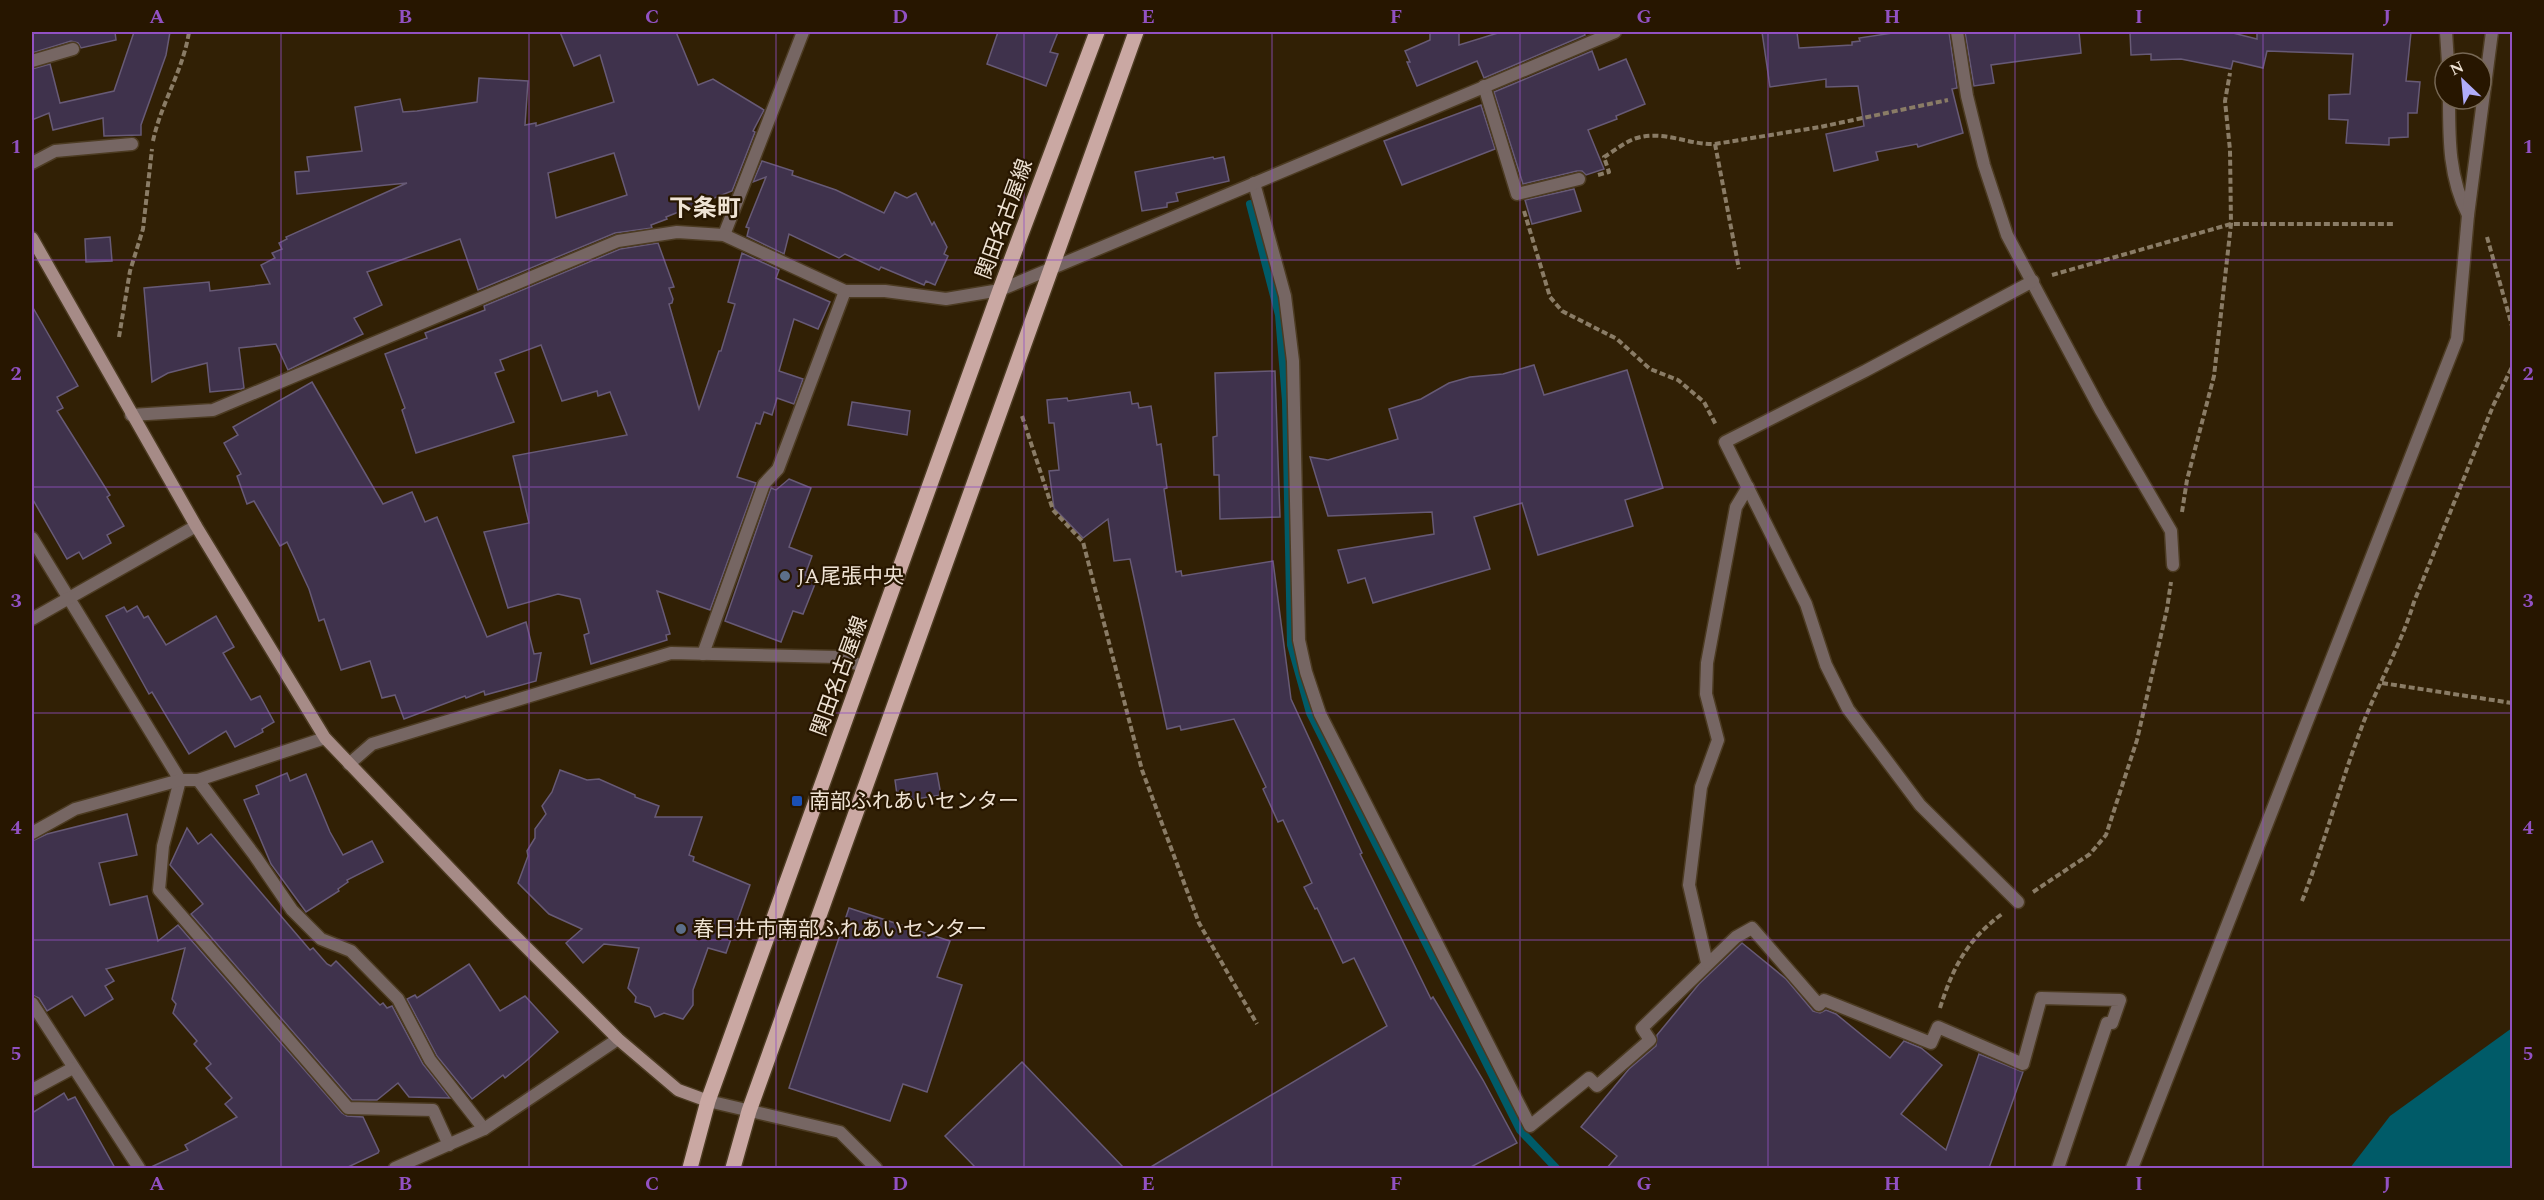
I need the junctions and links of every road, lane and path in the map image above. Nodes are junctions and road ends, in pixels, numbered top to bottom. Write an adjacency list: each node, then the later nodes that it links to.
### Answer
1 (189, 32): 33 (path)
2 (803, 32): 25 (street)
3 (1096, 32): 30 (main road, 関田名古屋線)
4 (1136, 32): 27 (main road)
5 (1615, 32): 13 (street)
6 (1957, 32): 14 (street)
7 (2446, 32): 10 (street)
8 (2492, 32): 22 (street)
9 (73, 49): 11 (street)
10 (2447, 51)
11 (32, 61)
12 (2230, 73): 23 (path)
13 (1484, 86): 20 (street); 21 (street)
14 (1967, 96): 17 (path); 29 (street)
15 (2449, 111): 22 (street)
16 (132, 144): 18 (street)
17 (1715, 144): 19 (path); 28 (path)
18 (32, 163)
19 (1579, 179): 21 (street)
20 (1254, 183): 27 (street); 56 (street)
21 (1519, 194): 37 (path)
22 (2468, 215): 32 (path); 74 (street)
23 (2231, 224): 24 (path); 29 (path); 40 (path)
24 (2395, 224)
25 (724, 235): 31 (street); 35 (street)
26 (32, 238): 35 (street)
27 (1051, 268): 30 (street); 64 (main road)
28 (1739, 269)
29 (2033, 282): 37 (street); 40 (street)
30 (1000, 290): 31 (street); 46 (main road, 関田名古屋線)
31 (845, 291): 45 (street)
32 (2512, 326)
33 (119, 337)
34 (2512, 367): 47 (path)
35 (131, 415): 39 (street)
36 (1022, 416): 58 (path)
37 (1725, 442): 38 (street)
38 (1748, 488): 55 (street); 56 (street)
39 (196, 526): 43 (street); 49 (street)
40 (2170, 531): 42 (street)
41 (32, 538): 43 (street)
42 (2174, 565): 55 (path)
43 (70, 599): 44 (street); 51 (street)
44 (32, 619)
45 (703, 654): 46 (street); 50 (street)
46 (865, 667): 63 (main road, 関田名古屋線)
47 (2382, 683): 48 (path); 54 (path)
48 (2512, 703)
49 (325, 738): 50 (street); 52 (street)
50 (349, 765): 60 (street)
51 (180, 780): 52 (street); 53 (street); 66 (street)
52 (198, 780): 65 (street)
53 (32, 833)
54 (2302, 901)
55 (2018, 902): 59 (path)
56 (1707, 963): 59 (street)
57 (32, 1003): 61 (street)
58 (1257, 1024)
59 (1938, 1027): 73 (street)
60 (618, 1038): 63 (street); 65 (street)
61 (73, 1068): 62 (street); 68 (street)
62 (32, 1090)
63 (708, 1101): 64 (street); 70 (main road, 関田名古屋線)
64 (749, 1111): 71 (main road); 72 (street)
65 (484, 1130): 66 (street)
66 (449, 1145): 67 (street)
67 (408, 1165): 69 (street)
68 (140, 1168)
69 (395, 1168)
70 (690, 1168)
71 (733, 1168)
72 (876, 1168)
73 (2058, 1168)
74 (2132, 1168)

